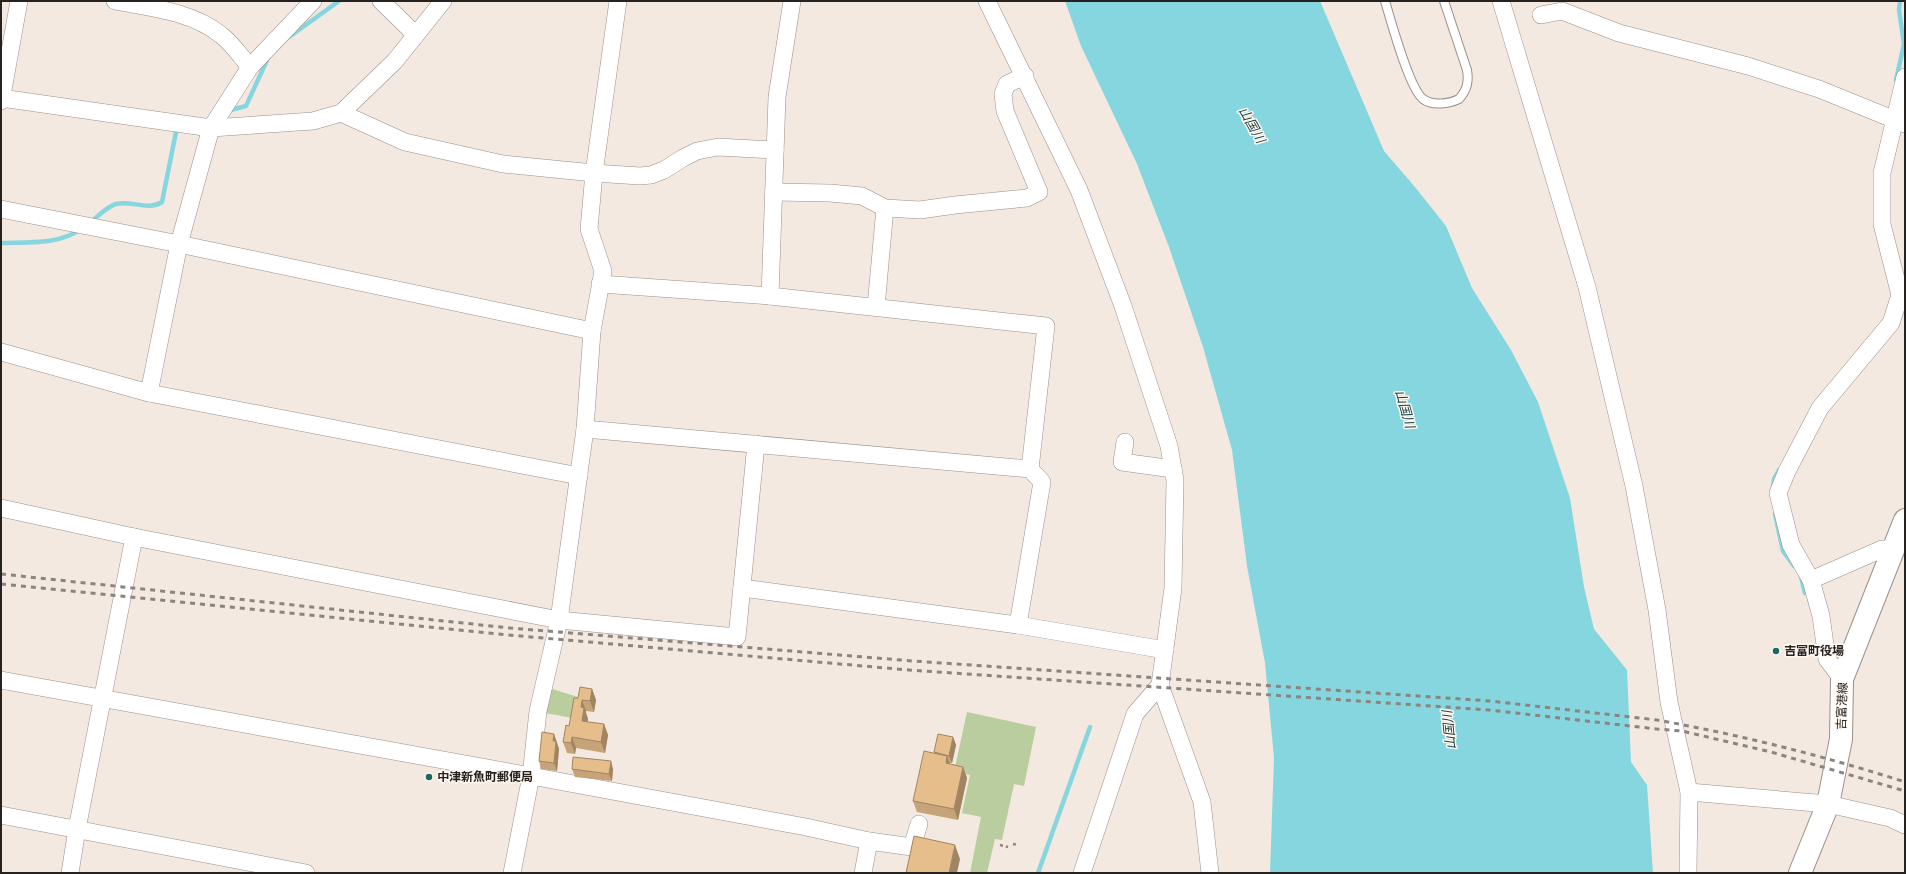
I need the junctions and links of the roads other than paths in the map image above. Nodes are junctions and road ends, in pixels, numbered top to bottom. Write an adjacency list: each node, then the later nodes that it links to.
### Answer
1 (19, 1): 17 (street)
2 (115, 1): 14 (street)
3 (313, 1): 14 (street)
4 (381, 1): 13 (street)
5 (443, 1): 13 (street)
6 (618, 1): 23 (street)
7 (792, 1): 22 (street)
8 (987, 1): 15 (street)
9 (1385, 1): 10 (lane)
10 (1444, 1)
11 (1501, 1): 54 (street)
12 (1541, 15): 20 (street)
13 (416, 34): 19 (street)
14 (250, 67): 21 (street)
15 (1024, 76): 25 (street); 38 (street)
16 (1905, 76): 20 (street)
17 (1, 98): 18 (street); 21 (street)
18 (1, 101)
19 (342, 113): 21 (street); 23 (street)
20 (1900, 122): 44 (street)
21 (211, 128): 27 (street)
22 (775, 150): 23 (street); 24 (street)
23 (594, 173): 28 (street)
24 (774, 192): 25 (street); 29 (street)
25 (885, 208): 30 (street)
26 (1, 209): 27 (street)
27 (179, 244): 31 (street); 33 (street)
28 (600, 284): 29 (street); 31 (street)
29 (770, 296): 30 (street)
30 (876, 307): 37 (street)
31 (592, 331): 34 (street)
32 (1, 352): 33 (street)
33 (149, 393): 39 (street)
34 (586, 429): 36 (street); 39 (street)
35 (1125, 442): 38 (street)
36 (756, 444): 37 (street); 45 (street)
37 (1030, 469): 47 (street)
38 (1173, 469): 48 (street)
39 (579, 476): 46 (street)
40 (1, 508): 42 (street)
41 (1904, 524): 43 (main road, 吉富港線)
42 (134, 537): 46 (street); 52 (street)
43 (1895, 549): 44 (street); 49 (main road, 吉富港線)
44 (1811, 580): 49 (street)
45 (742, 588): 46 (street); 47 (street)
46 (559, 620): 53 (street)
47 (1018, 625): 48 (street)
48 (1165, 650): 51 (street)
49 (1842, 678): 55 (main road, 吉富港線)
50 (1, 680): 52 (street)
51 (1160, 686): 65 (street); 66 (street)
52 (104, 699): 53 (street); 59 (street)
53 (531, 776): 60 (street); 63 (street)
54 (1689, 792): 55 (street); 67 (street)
55 (1828, 804): 58 (street); 68 (main road, 吉富港線)
56 (1, 815): 59 (street)
57 (919, 824): 60 (street)
58 (1905, 825)
59 (77, 829): 61 (street); 62 (street)
60 (869, 841): 64 (street)
61 (70, 873)
62 (306, 873)
63 (512, 873)
64 (863, 873)
65 (1082, 873)
66 (1210, 873)
67 (1688, 873)
68 (1800, 873)

